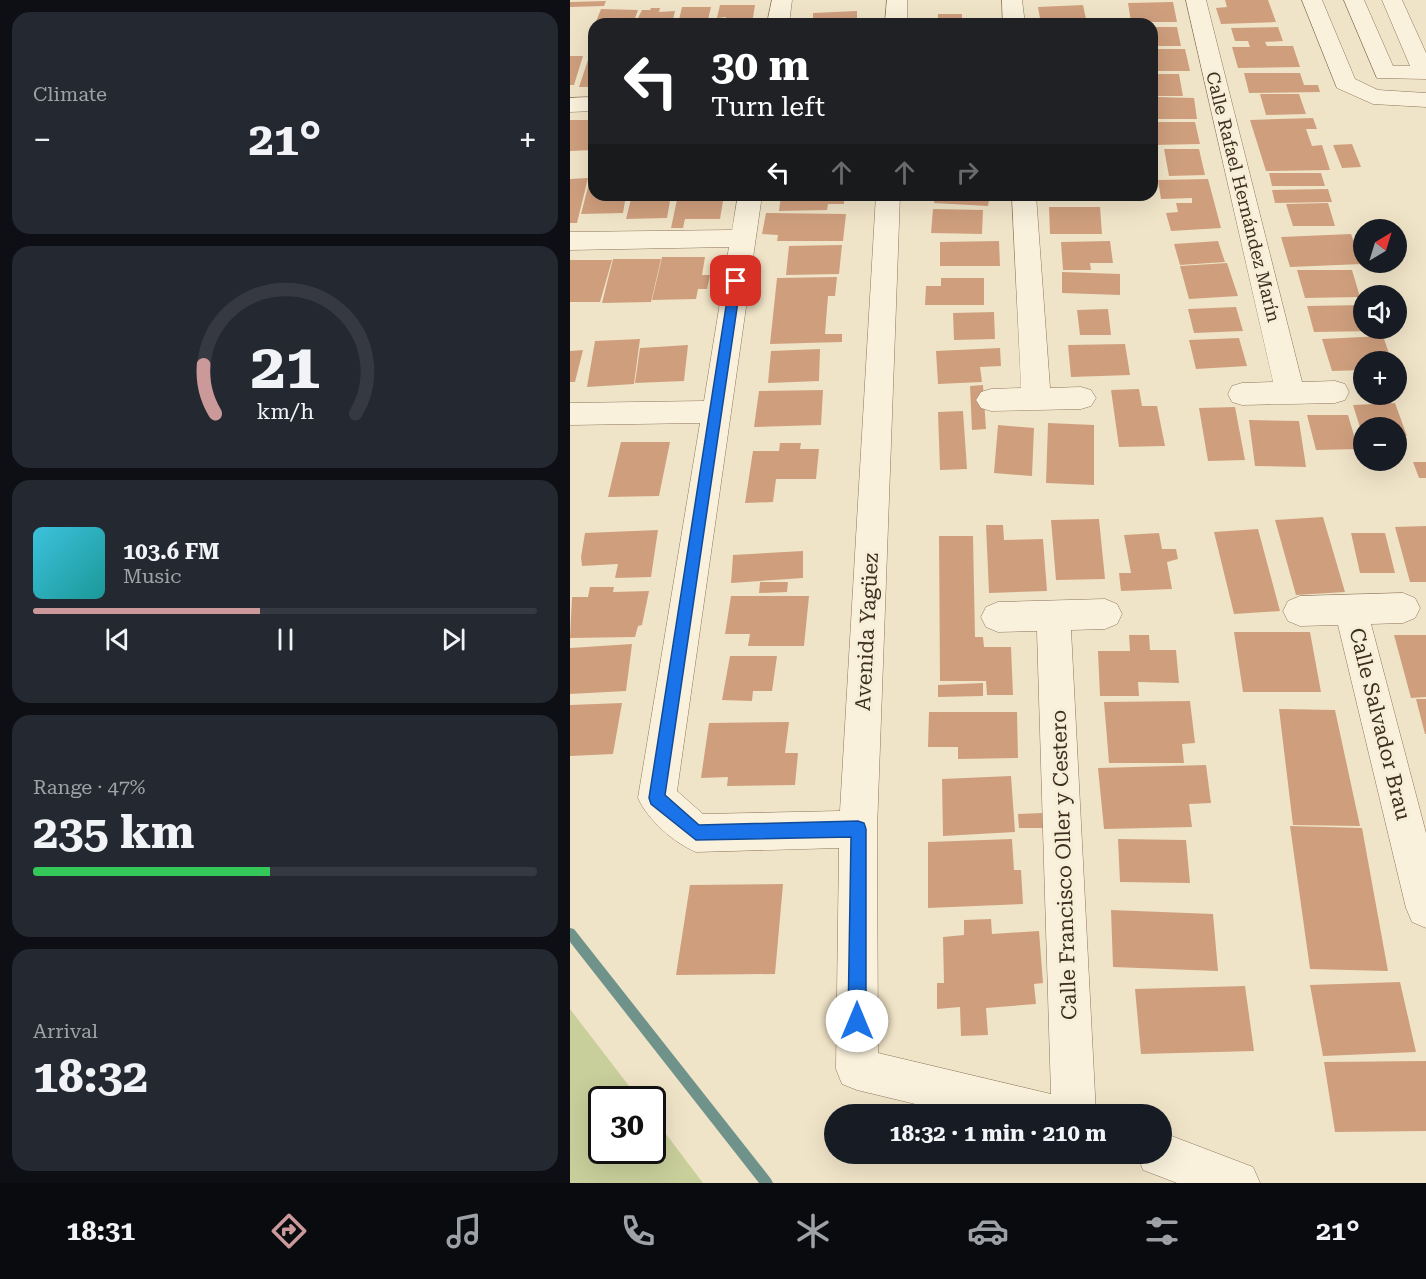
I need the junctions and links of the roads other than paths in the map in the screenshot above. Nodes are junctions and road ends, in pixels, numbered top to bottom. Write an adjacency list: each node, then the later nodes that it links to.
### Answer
1 (782, 0): 8 (street)
2 (897, 0): 9 (street)
3 (1012, 0): 10 (street)
4 (1196, 0): 21 (street, Calle Rafael Hernández Marín)
5 (1312, 0): 12 (street)
6 (1354, 0): 11 (street)
7 (1392, 0): 11 (street)
8 (779, 18)
9 (896, 18)
10 (1014, 18)
11 (1425, 73)
12 (1426, 100)
13 (588, 104): 14 (street)
14 (570, 105)
15 (749, 201): 18 (street)
16 (888, 201): 34 (street, Avenida Yagüez)
17 (1024, 201): 24 (street)
18 (742, 238): 19 (street); 26 (street)
19 (570, 241)
20 (1335, 392): 21 (street)
21 (1290, 393): 22 (street)
22 (1242, 394)
23 (1081, 398): 24 (street)
24 (1036, 399): 25 (street)
25 (991, 400)
26 (715, 412): 27 (street); 34 (street)
27 (570, 414)
28 (1403, 608): 29 (street)
29 (1351, 610): 30 (street); 35 (street, Calle Salvador Brau)
30 (1300, 611)
31 (1105, 614): 32 (street)
32 (1053, 615): 33 (street); 37 (street, Calle Francisco Oller y Cestero)
33 (998, 617)
34 (858, 829): 36 (street, Avenida Yagüez)
35 (1426, 908)
36 (1004, 1104)
37 (1074, 1104)
38 (1172, 1159): 39 (street)
39 (1237, 1183)

